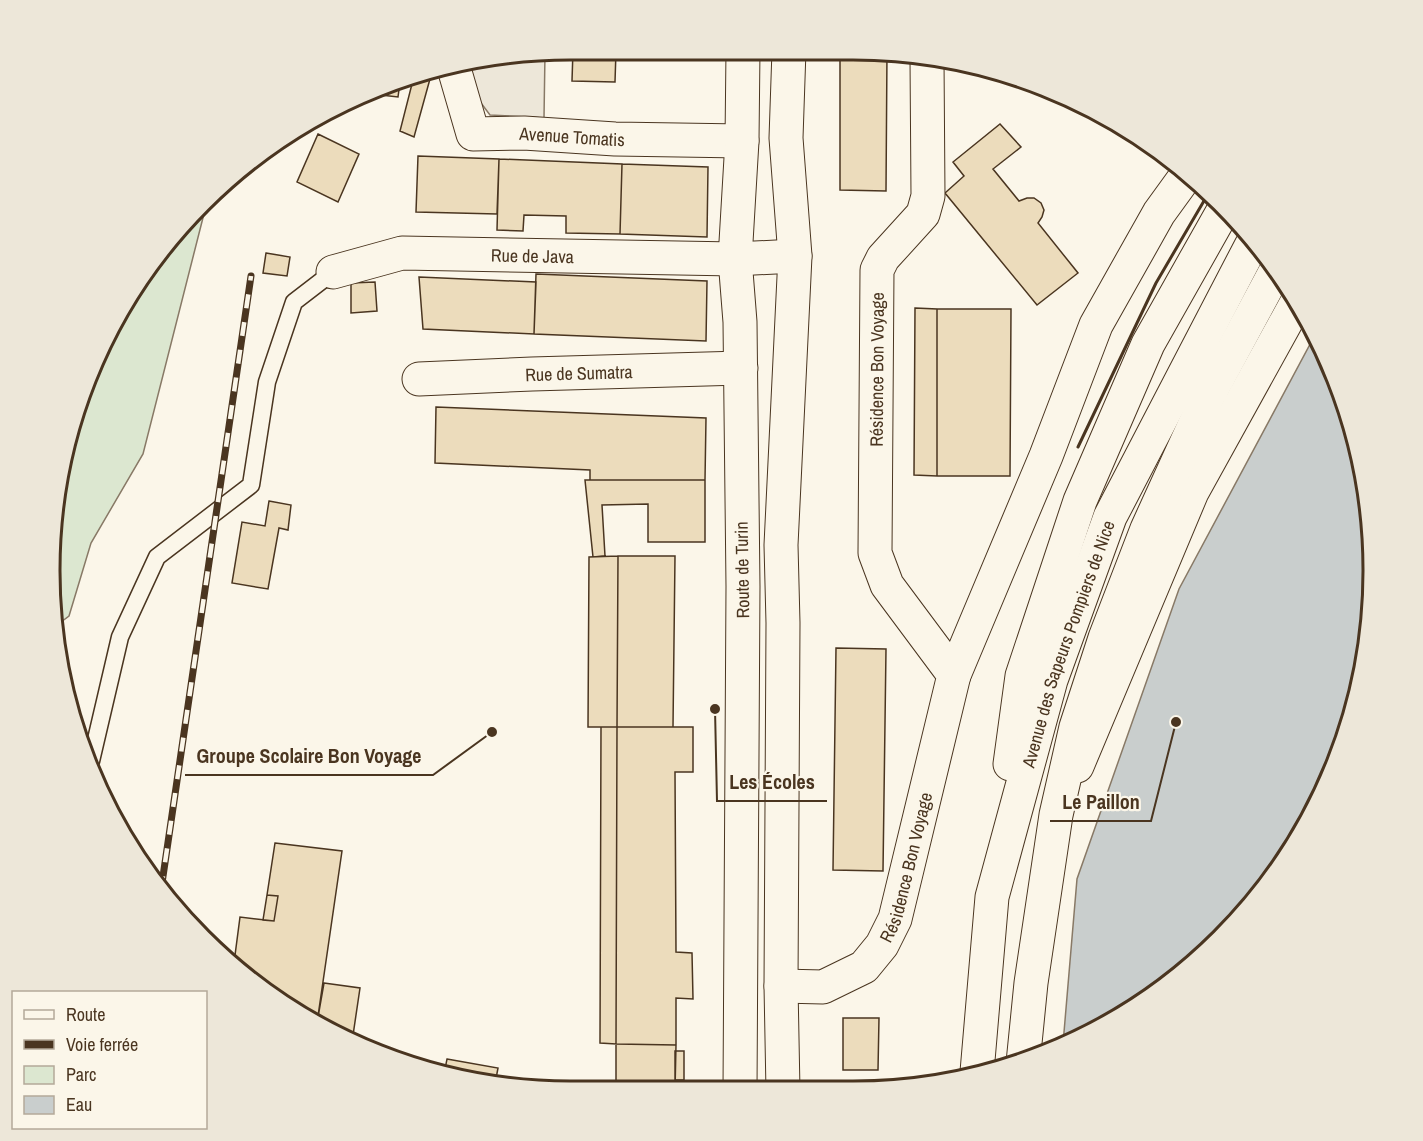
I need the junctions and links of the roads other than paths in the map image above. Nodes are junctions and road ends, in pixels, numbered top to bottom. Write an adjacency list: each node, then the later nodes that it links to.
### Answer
1 (743, 60): 5 (main road, Route de Turin)
2 (789, 60): 9 (main road)
3 (927, 65): 16 (main road, Résidence Bon Voyage)
4 (455, 73): 5 (main road, Avenue Tomatis)
5 (742, 141): 10 (main road, Route de Turin)
6 (1182, 181): 16 (main road, Résidence Bon Voyage)
7 (1219, 216): 19 (main road)
8 (1249, 250): 19 (main road, Avenue des Sapeurs Pompiers de Nice)
9 (795, 256): 10 (main road, Rue de Java); 20 (main road)
10 (735, 259): 11 (main road, Rue de Java); 14 (main road, Route de Turin)
11 (333, 272): 17 (lane)
12 (1271, 279): 18 (main road, Avenue des Sapeurs Pompiers de Nice)
13 (1292, 310): 18 (main road)
14 (741, 368): 15 (main road, Rue de Sumatra); 23 (main road, Route de Turin)
15 (419, 379)
16 (954, 675): 20 (main road, Résidence Bon Voyage)
17 (93, 750)
18 (1056, 815): 21 (main road, Avenue des Sapeurs Pompiers de Nice)
19 (992, 897): 22 (main road, Avenue des Sapeurs Pompiers de Nice)
20 (781, 986): 24 (main road)
21 (1024, 1051)
22 (977, 1066)
23 (740, 1081)
24 (783, 1081)

